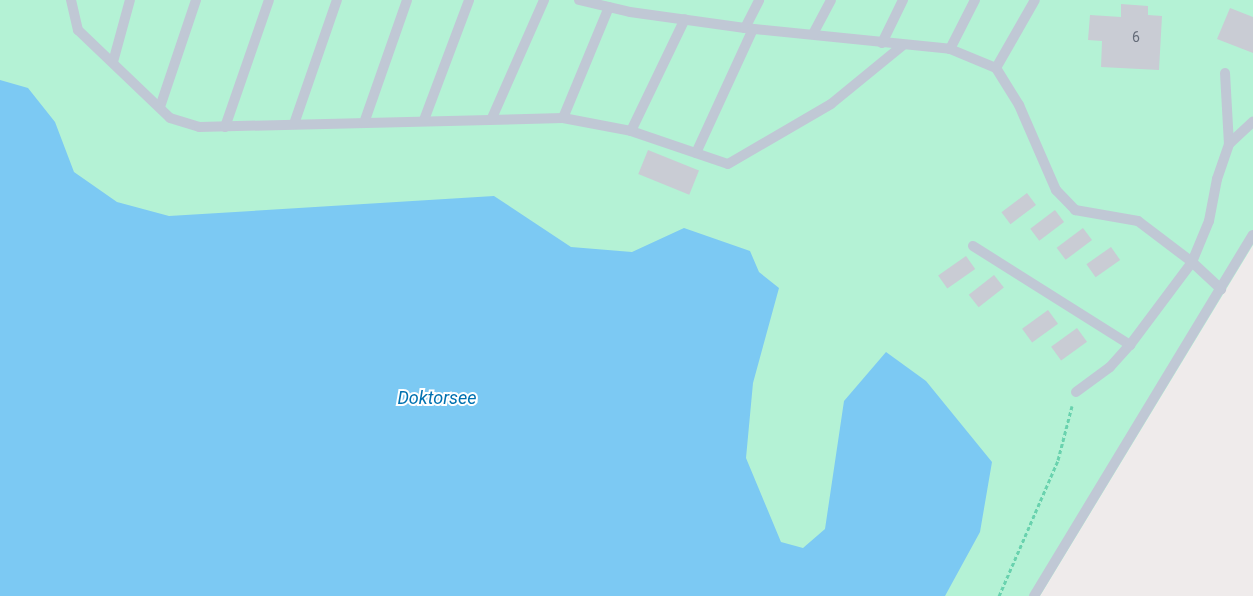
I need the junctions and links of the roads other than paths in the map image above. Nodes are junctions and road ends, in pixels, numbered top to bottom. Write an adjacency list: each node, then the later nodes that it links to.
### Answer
1 (71, 0): 22 (lane)
2 (130, 0): 22 (lane)
3 (196, 0): 25 (lane)
4 (269, 0): 32 (lane)
5 (337, 0): 31 (lane)
6 (406, 0): 30 (lane)
7 (469, 0): 28 (lane)
8 (544, 0): 26 (lane)
9 (579, 0): 15 (lane)
10 (759, 0): 17 (lane)
11 (831, 0): 18 (lane)
12 (903, 0): 19 (lane)
13 (975, 0): 21 (lane)
14 (1035, 0): 23 (lane)
15 (609, 7): 16 (lane); 27 (lane)
16 (685, 20): 17 (lane); 33 (lane)
17 (749, 29): 18 (lane); 35 (lane)
18 (813, 34): 19 (lane)
19 (882, 43): 20 (lane)
20 (903, 45): 21 (lane); 35 (lane)
21 (950, 49): 23 (lane)
22 (112, 62): 25 (lane)
23 (996, 68): 38 (lane)
24 (1225, 73): 34 (lane)
25 (160, 107): 32 (lane)
26 (492, 118): 27 (lane); 28 (lane)
27 (563, 118): 33 (lane)
28 (424, 120): 30 (lane)
29 (1253, 122): 34 (lane)
30 (364, 123): 31 (lane)
31 (294, 124): 32 (lane)
32 (225, 127)
33 (631, 131): 35 (lane)
34 (1229, 144): 38 (lane)
35 (696, 153)
36 (1253, 235): 39 (lane)
37 (972, 246): 40 (lane)
38 (1192, 262): 39 (lane); 40 (lane)
39 (1220, 289): 42 (lane)
40 (1130, 345): 41 (lane)
41 (1076, 392)
42 (1034, 596)

